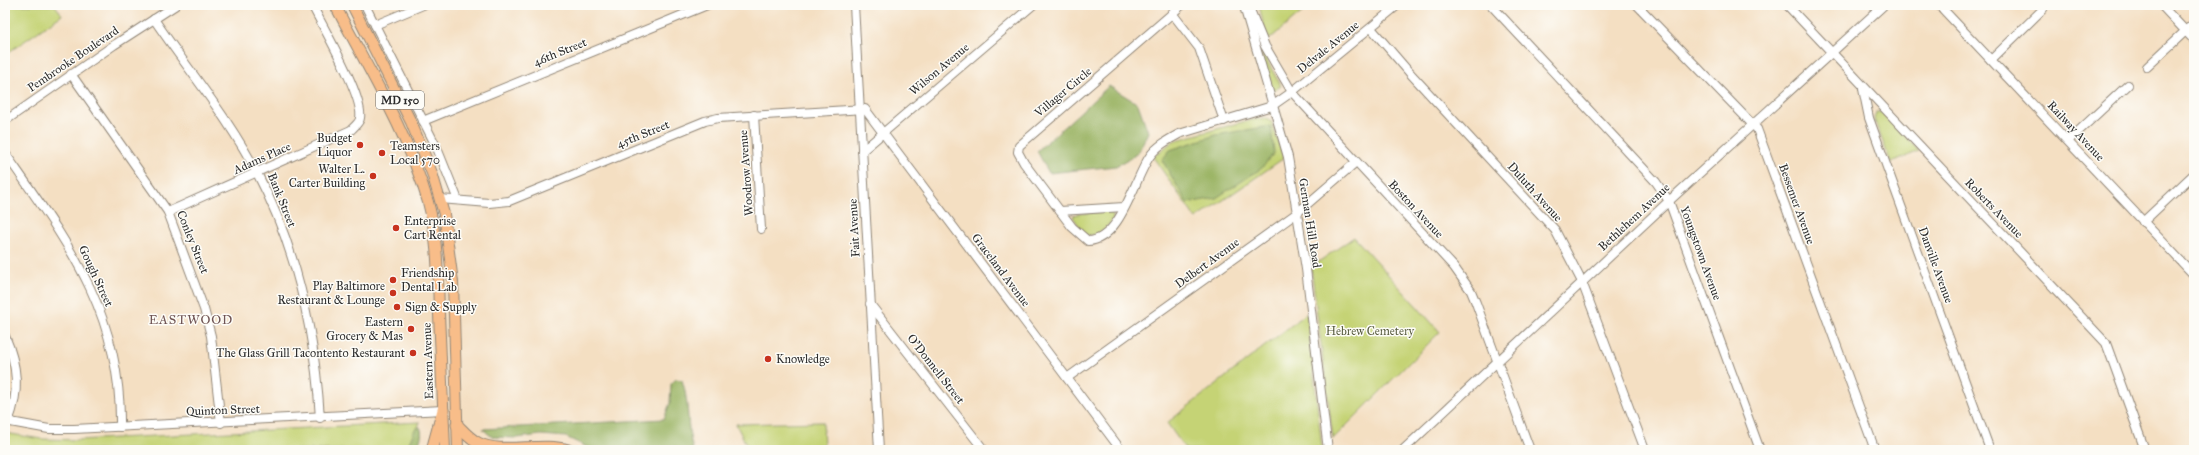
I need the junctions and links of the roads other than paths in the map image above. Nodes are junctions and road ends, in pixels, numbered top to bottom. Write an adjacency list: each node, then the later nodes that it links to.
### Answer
1 (176, 5): 22 (street, Pembrooke Boulevard)
2 (312, 5): 48 (street, Adams Place)
3 (335, 5): 43 (main road, Eastern Avenue / MD 150)
4 (352, 5): 50 (main road, MD 150)
5 (365, 5): 24 (street)
6 (423, 5): 24 (street)
7 (707, 5): 39 (street, 46th Street)
8 (854, 5): 36 (street, Fait Avenue)
9 (1033, 5): 42 (street, Wilson Avenue)
10 (1182, 5): 21 (street, Villager Circle)
11 (1244, 5): 35 (street, German Hill Road)
12 (1248, 5): 34 (street, Boston Avenue)
13 (1398, 5): 25 (street, Delvale Avenue)
14 (1491, 5): 52 (street, Youngstown Avenue)
15 (1637, 5): 41 (street, Bessemer Avenue)
16 (1787, 5): 28 (street, Roberts Avenue)
17 (1884, 5): 28 (street, Bethlehem Avenue)
18 (1939, 5): 29 (street, Railway Avenue)
19 (2161, 5): 26 (street)
20 (2043, 9): 29 (street)
21 (1172, 13): 40 (street); 54 (street, Villager Circle)
22 (154, 19): 31 (street, Pembrooke Boulevard); 48 (street, Bank Street)
23 (2194, 23): 26 (street)
24 (375, 25): 39 (street)
25 (1371, 28): 34 (street, Delvale Avenue); 62 (street, Duluth Avenue)
26 (2186, 31): 27 (street); 30 (street)
27 (2194, 40)
28 (1830, 52): 33 (street, Roberts Avenue); 41 (street, Bethlehem Avenue)
29 (1991, 60): 44 (street, Railway Avenue)
30 (2148, 67)
31 (71, 74): 38 (street, Pembrooke Boulevard); 55 (street, Conley Street)
32 (2128, 85): 44 (street)
33 (1863, 88): 92 (street, Danville Avenue); 93 (street, Roberts Avenue)
34 (1292, 92): 35 (street, Delvale Avenue); 47 (street, Boston Avenue)
35 (1272, 106): 40 (street, Villager Circle); 57 (street, German Hill Road)
36 (860, 109): 37 (street, 45th Street); 42 (street, Graceland Avenue); 45 (street, Fait Avenue)
37 (754, 115): 51 (street, 45th Street); 59 (street, Woodrow Avenue)
38 (5, 121)
39 (423, 121): 51 (street)
40 (1224, 121): 53 (street, Villager Circle)
41 (1753, 125): 52 (street, Bethlehem Avenue); 91 (street, Bessemer Avenue)
42 (883, 133): 45 (street, Wilson Avenue); 66 (street, Graceland Avenue)
43 (403, 136): 50 (main road); 56 (main road, Eastern Avenue / MD 150)
44 (2069, 140): 58 (street, Railway Avenue)
45 (862, 151): 63 (street, Fait Avenue)
46 (5, 153): 72 (street, Gough Street)
47 (1356, 162): 57 (street, Delbert Avenue); 65 (street, Boston Avenue)
48 (257, 172): 55 (street, Adams Place); 68 (street, Bank Street)
49 (2194, 174): 58 (street)
50 (440, 199): 51 (street, 45th Street); 60 (main road, MD 150)
51 (458, 200)
52 (1669, 201): 62 (street, Bethlehem Avenue); 90 (street, Youngstown Avenue)
53 (1124, 207): 54 (street); 54 (street, Villager Circle)
54 (1060, 211)
55 (168, 212): 70 (street, Conley Street)
56 (430, 212): 60 (main road); 67 (main road, Eastern Avenue / MD 150)
57 (1297, 213): 66 (street, Delbert Avenue); 85 (street, German Hill Road)
58 (2143, 222): 61 (street, Railway Avenue)
59 (761, 229)
60 (450, 257): 71 (main road, MD 150)
61 (2194, 275)
62 (1582, 282): 65 (street, Bethlehem Avenue); 89 (street, Duluth Avenue)
63 (870, 303): 73 (street, O'Donnell Street); 81 (street, Fait Avenue)
64 (5, 336): 69 (street)
65 (1498, 360): 74 (street, Bethlehem Avenue); 88 (street, Boston Avenue)
66 (1067, 378): 84 (street, Graceland Avenue)
67 (443, 410): 68 (street, Quinton Street); 76 (highway); 77 (main road, Eastern Avenue / MD 150)
68 (320, 418): 70 (street, Quinton Street)
69 (7, 421): 72 (street, Quinton Street)
70 (221, 422): 72 (street, Quinton Street)
71 (457, 425): 75 (highway); 78 (main road, MD 150)
72 (120, 427)
73 (973, 436): 82 (street); 83 (street, O'Donnell Street)
74 (1412, 442): 86 (street, Bethlehem Avenue); 87 (street)
75 (542, 447): 79 (highway); 80 (highway)
76 (432, 450)
77 (445, 450)
78 (458, 450)
79 (529, 450)
80 (568, 450)
81 (879, 450)
82 (974, 450)
83 (984, 450)
84 (1121, 450)
85 (1328, 450)
86 (1403, 450)
87 (1415, 450)
88 (1530, 450)
89 (1645, 450)
90 (1760, 450)
91 (1875, 450)
92 (1990, 450)
93 (2145, 450)

